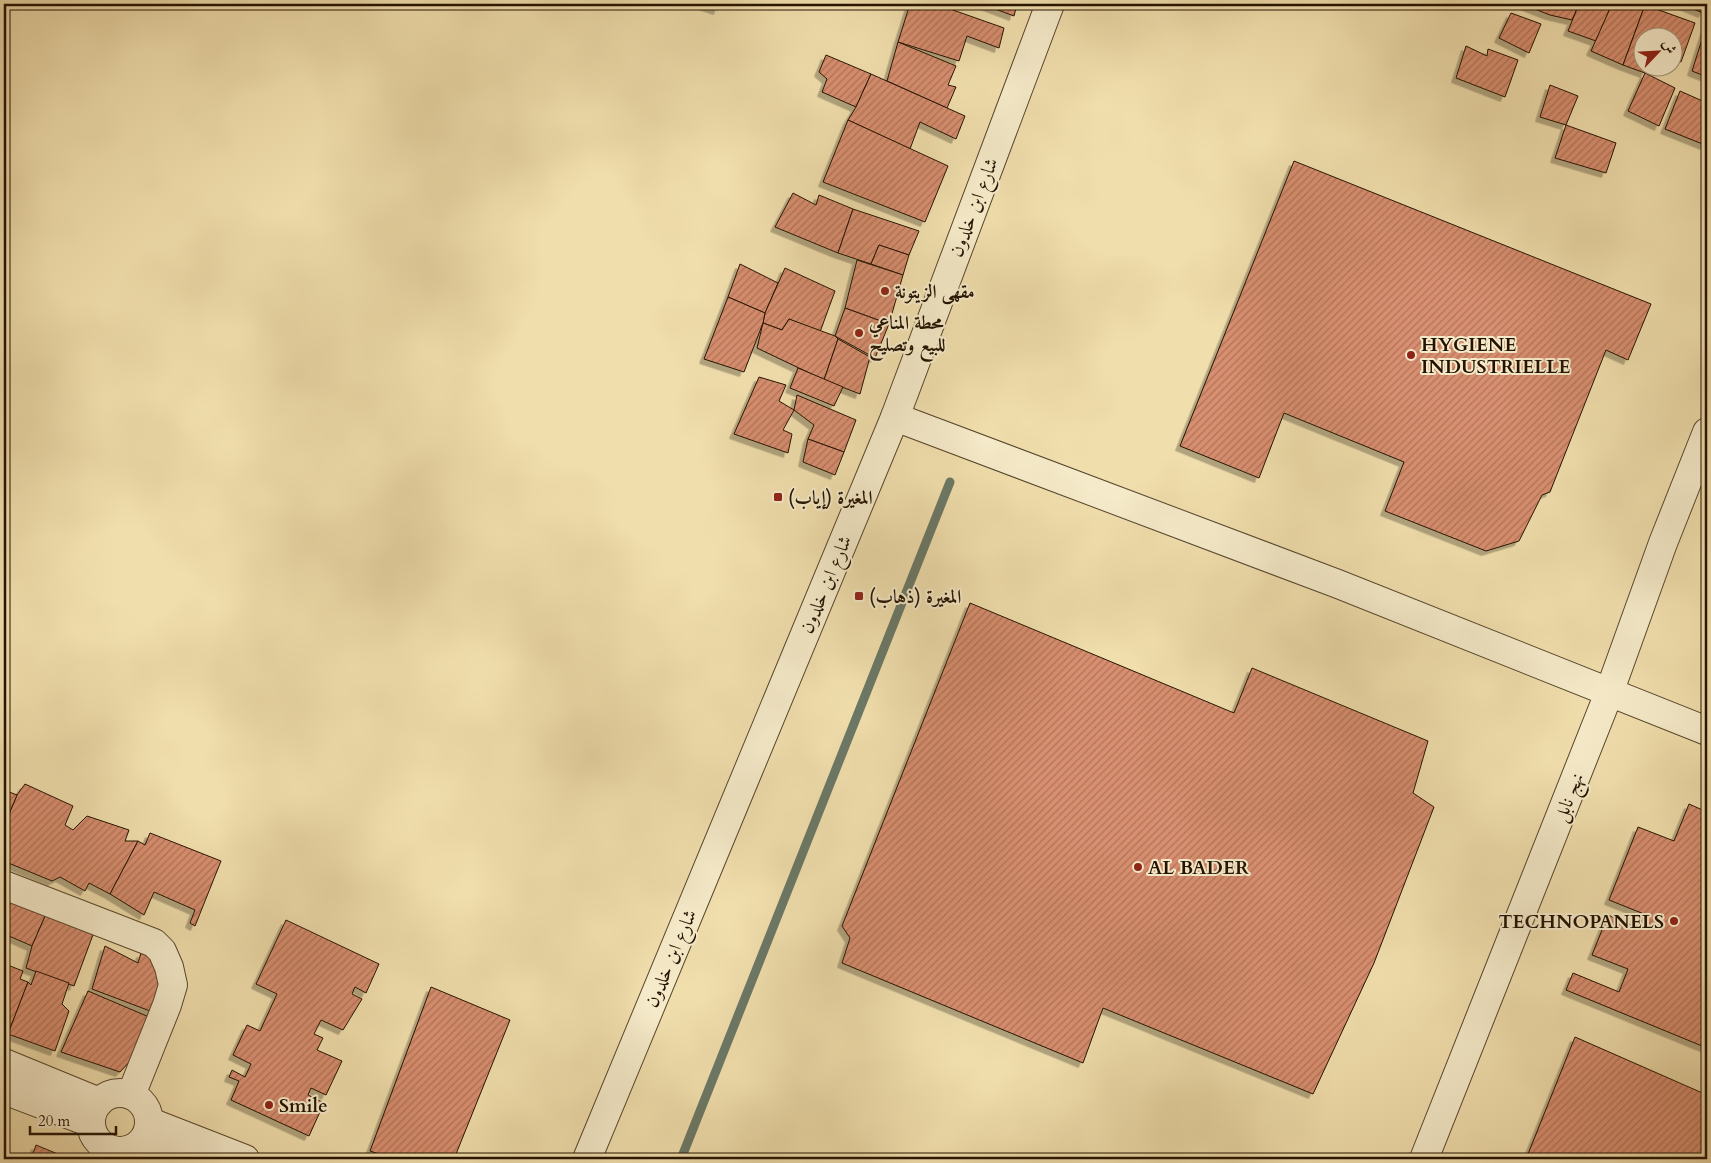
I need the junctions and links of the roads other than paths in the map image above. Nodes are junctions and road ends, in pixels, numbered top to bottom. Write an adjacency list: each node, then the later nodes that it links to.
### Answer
1 (1050, 4): 2 (street, شارع ابن خلدون)
2 (895, 417): 4 (street); 15 (street, شارع ابن خلدون)
3 (1707, 432): 4 (street, نهج نابل)
4 (1608, 693): 5 (street); 16 (street, نهج نابل)
5 (1707, 731)
6 (4, 885): 9 (street)
7 (4, 1063): 10 (street)
8 (4, 1090): 10 (street)
9 (131, 1095): 10 (street); 11 (street)
10 (95, 1112): 12 (street)
11 (145, 1132): 12 (street); 13 (street); 14 (street)
12 (107, 1154)
13 (180, 1159)
14 (245, 1159)
15 (587, 1159)
16 (1424, 1159)

